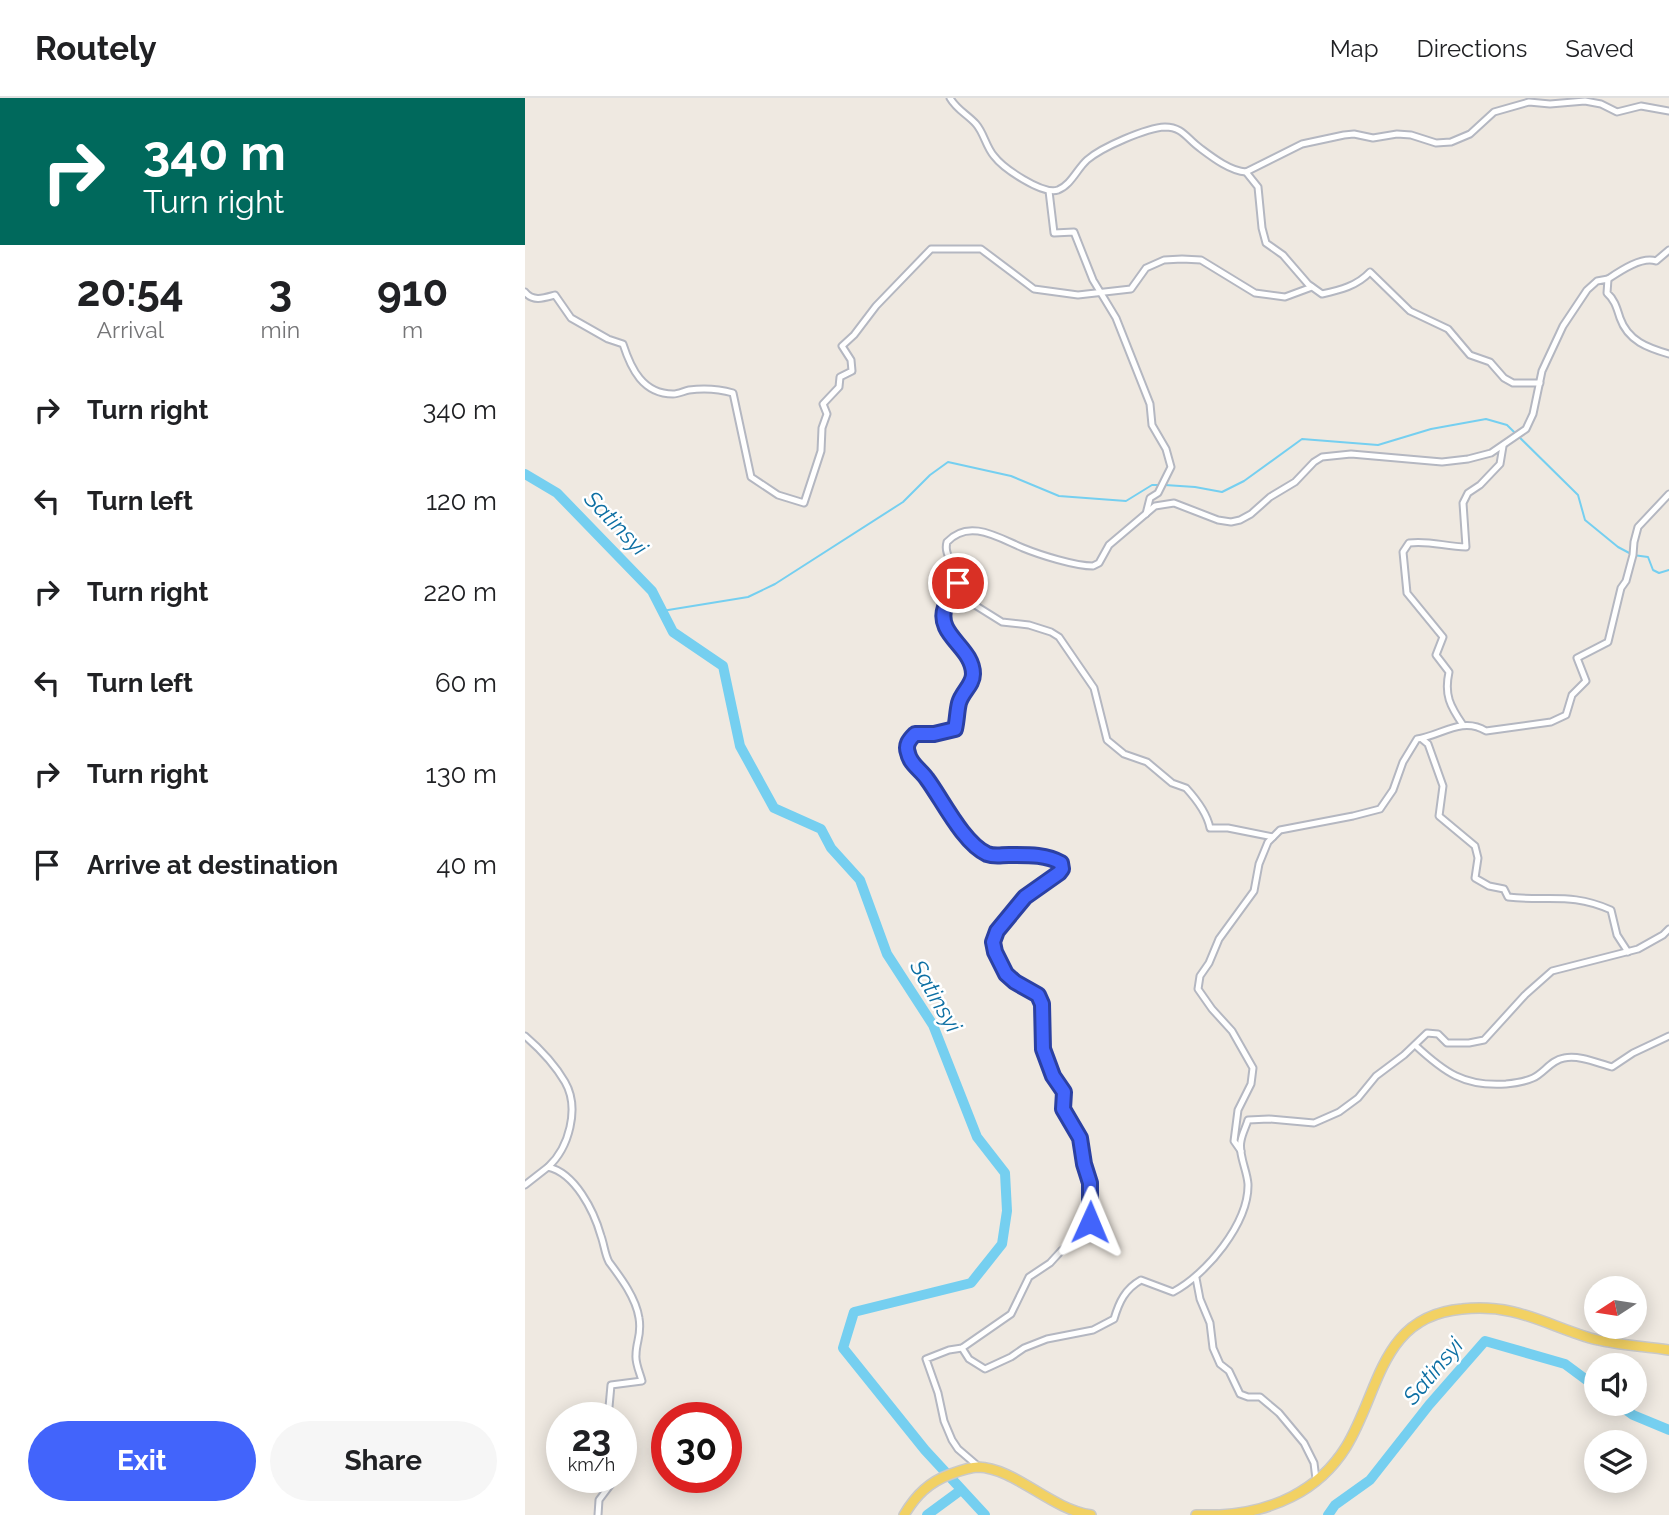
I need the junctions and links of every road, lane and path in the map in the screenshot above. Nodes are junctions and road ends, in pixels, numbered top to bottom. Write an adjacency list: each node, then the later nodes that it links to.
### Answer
1 (950, 98): 5 (street)
2 (1596, 100): 3 (street); 4 (street)
3 (1669, 111)
4 (1246, 172): 5 (street); 8 (street)
5 (1049, 191): 10 (street)
6 (1669, 250): 7 (street)
7 (1608, 279): 11 (street); 12 (street)
8 (1312, 287): 10 (street); 12 (street)
9 (525, 292): 10 (street)
10 (1099, 292): 15 (street)
11 (1669, 354)
12 (1540, 383): 13 (street)
13 (1503, 446): 15 (street); 17 (street)
14 (1669, 494): 17 (street)
15 (1146, 513): 16 (street)
16 (954, 592): 19 (street); 29 (street)
17 (1463, 725): 18 (street)
18 (1422, 739): 19 (street); 21 (street)
19 (1273, 837): 25 (street)
20 (1669, 929): 21 (street)
21 (1628, 951): 24 (street)
22 (525, 1036): 26 (street)
23 (1669, 1037): 24 (street)
24 (1415, 1045): 25 (street)
25 (1241, 1151): 28 (street)
26 (548, 1167): 27 (street); 31 (street)
27 (525, 1185)
28 (1196, 1278): 29 (street); 33 (street)
29 (962, 1348): 32 (street)
30 (1669, 1350): 33 (main road)
31 (609, 1402)
32 (979, 1466): 36 (main road); 37 (main road)
33 (1316, 1479): 39 (main road)
34 (604, 1493): 35 (street)
35 (598, 1515)
36 (904, 1515)
37 (1091, 1515)
38 (1196, 1515): 39 (main road)
39 (1219, 1515)

